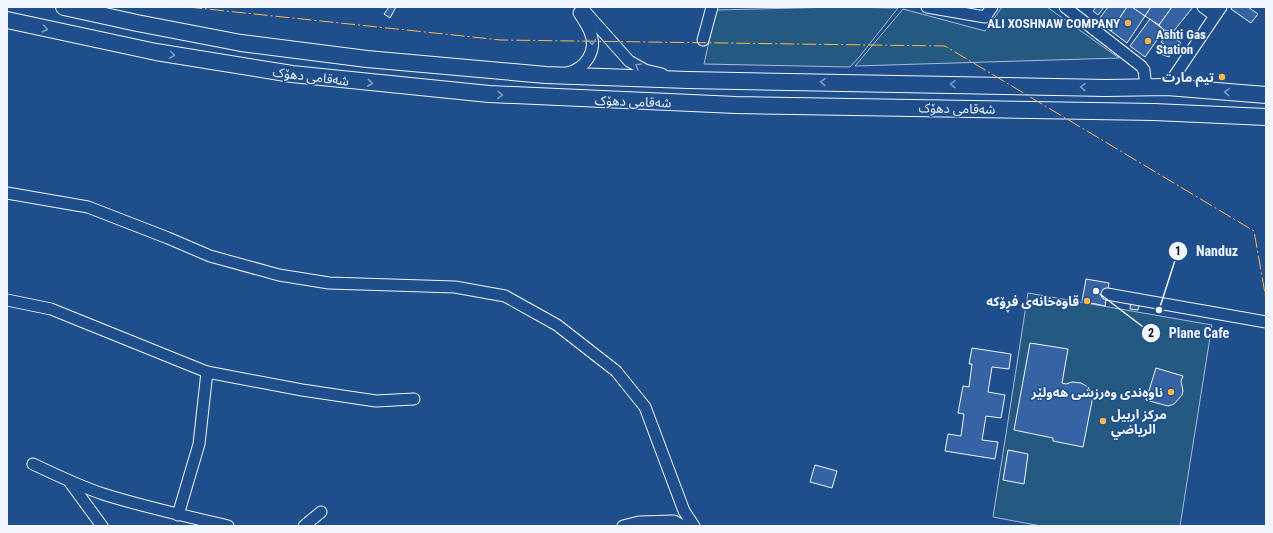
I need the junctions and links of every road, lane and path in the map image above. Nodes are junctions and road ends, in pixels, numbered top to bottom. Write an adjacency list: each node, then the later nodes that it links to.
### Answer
1 (64, 7): 12 (highway, شەقامی دهۆک)
2 (576, 7): 12 (street, one-way to 12)
3 (581, 7): 13 (street, one-way to 3)
4 (712, 7): 11 (street)
5 (927, 7): 6 (street)
6 (992, 7)
7 (1064, 7): 14 (street)
8 (1203, 7): 9 (street)
9 (1217, 11): 15 (street)
10 (7, 20): 18 (highway, شەقامی دهۆک, one-way to 18)
11 (703, 40)
12 (546, 75): 13 (highway, شەقامی دهۆک)
13 (688, 80): 16 (highway, شەقامی دهۆک, one-way to 13)
14 (1146, 87): 15 (highway, شەقامی دهۆک); 16 (highway, شەقامی دهۆک)
15 (1167, 87): 17 (highway, شەقامی دهۆک, one-way to 15)
16 (1106, 88): 18 (highway)
17 (1266, 94)
18 (1106, 111): 19 (highway, شەقامی دهۆک)
19 (1266, 117)
20 (7, 192): 37 (street)
21 (1107, 294): 22 (street)
22 (1121, 296): 24 (street); 25 (street)
23 (7, 300): 26 (street)
24 (1266, 315)
25 (1266, 322)
26 (207, 372): 27 (street); 31 (street)
27 (414, 400)
28 (32, 464): 29 (street)
29 (69, 481): 31 (street); 32 (street)
30 (321, 512): 34 (street)
31 (178, 515): 33 (street)
32 (102, 526)
33 (228, 526)
34 (304, 526)
35 (624, 526): 36 (street)
36 (682, 526)
37 (694, 526)

